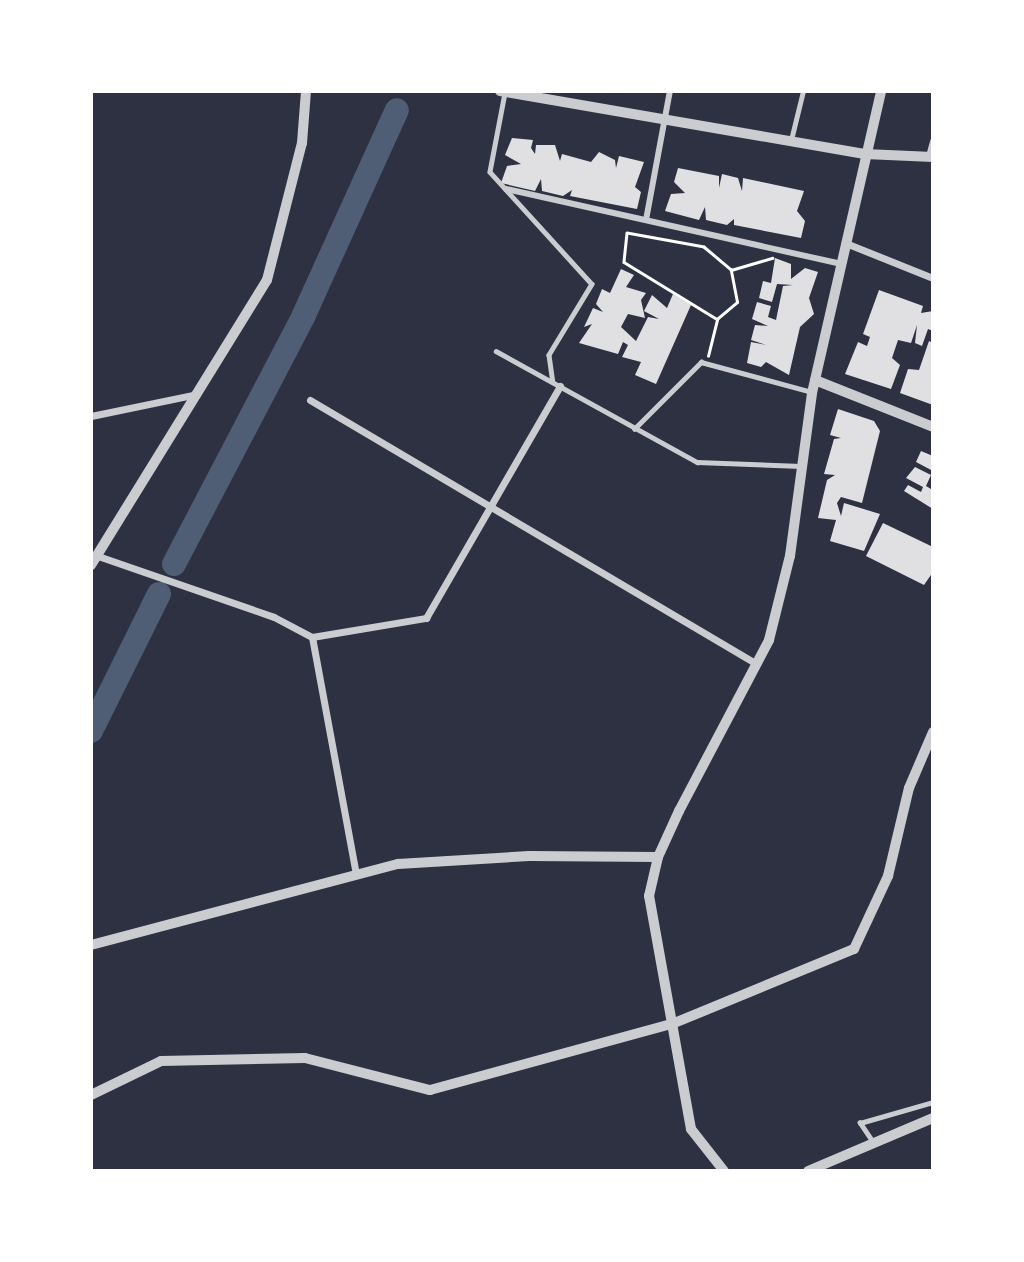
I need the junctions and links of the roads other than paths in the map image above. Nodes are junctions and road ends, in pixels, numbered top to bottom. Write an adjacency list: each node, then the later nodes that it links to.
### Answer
1 (306, 91): 21 (street)
2 (500, 91): 6 (street)
3 (670, 91): 7 (street)
4 (803, 91): 8 (lane)
5 (881, 91): 10 (street)
6 (505, 92): 7 (street); 12 (lane)
7 (666, 120): 8 (street); 13 (street)
8 (791, 141): 10 (street)
9 (933, 141): 11 (street)
10 (865, 154): 11 (street); 14 (street)
11 (931, 157)
12 (506, 189): 13 (street); 19 (lane)
13 (646, 220): 15 (street)
14 (848, 244): 15 (street); 16 (street)
15 (844, 264): 18 (street)
16 (933, 278)
17 (496, 351): 19 (lane)
18 (815, 380): 20 (street); 24 (street)
19 (556, 384): 25 (lane); 27 (street)
20 (813, 393): 25 (lane); 26 (street)
21 (201, 394): 23 (street); 28 (street)
22 (310, 400): 27 (street)
23 (91, 416)
24 (933, 427)
25 (634, 429): 26 (lane)
26 (802, 466): 30 (street)
27 (489, 510): 29 (street); 30 (street)
28 (93, 560): 29 (street)
29 (312, 637): 33 (street)
30 (755, 663): 32 (street)
31 (933, 732): 35 (street)
32 (657, 857): 33 (street); 35 (street)
33 (356, 874): 34 (street)
34 (91, 945)
35 (672, 1024): 36 (street); 40 (street)
36 (91, 1095)
37 (933, 1102): 39 (lane)
38 (933, 1118): 39 (street)
39 (872, 1141): 41 (street)
40 (724, 1171)
41 (808, 1171)

